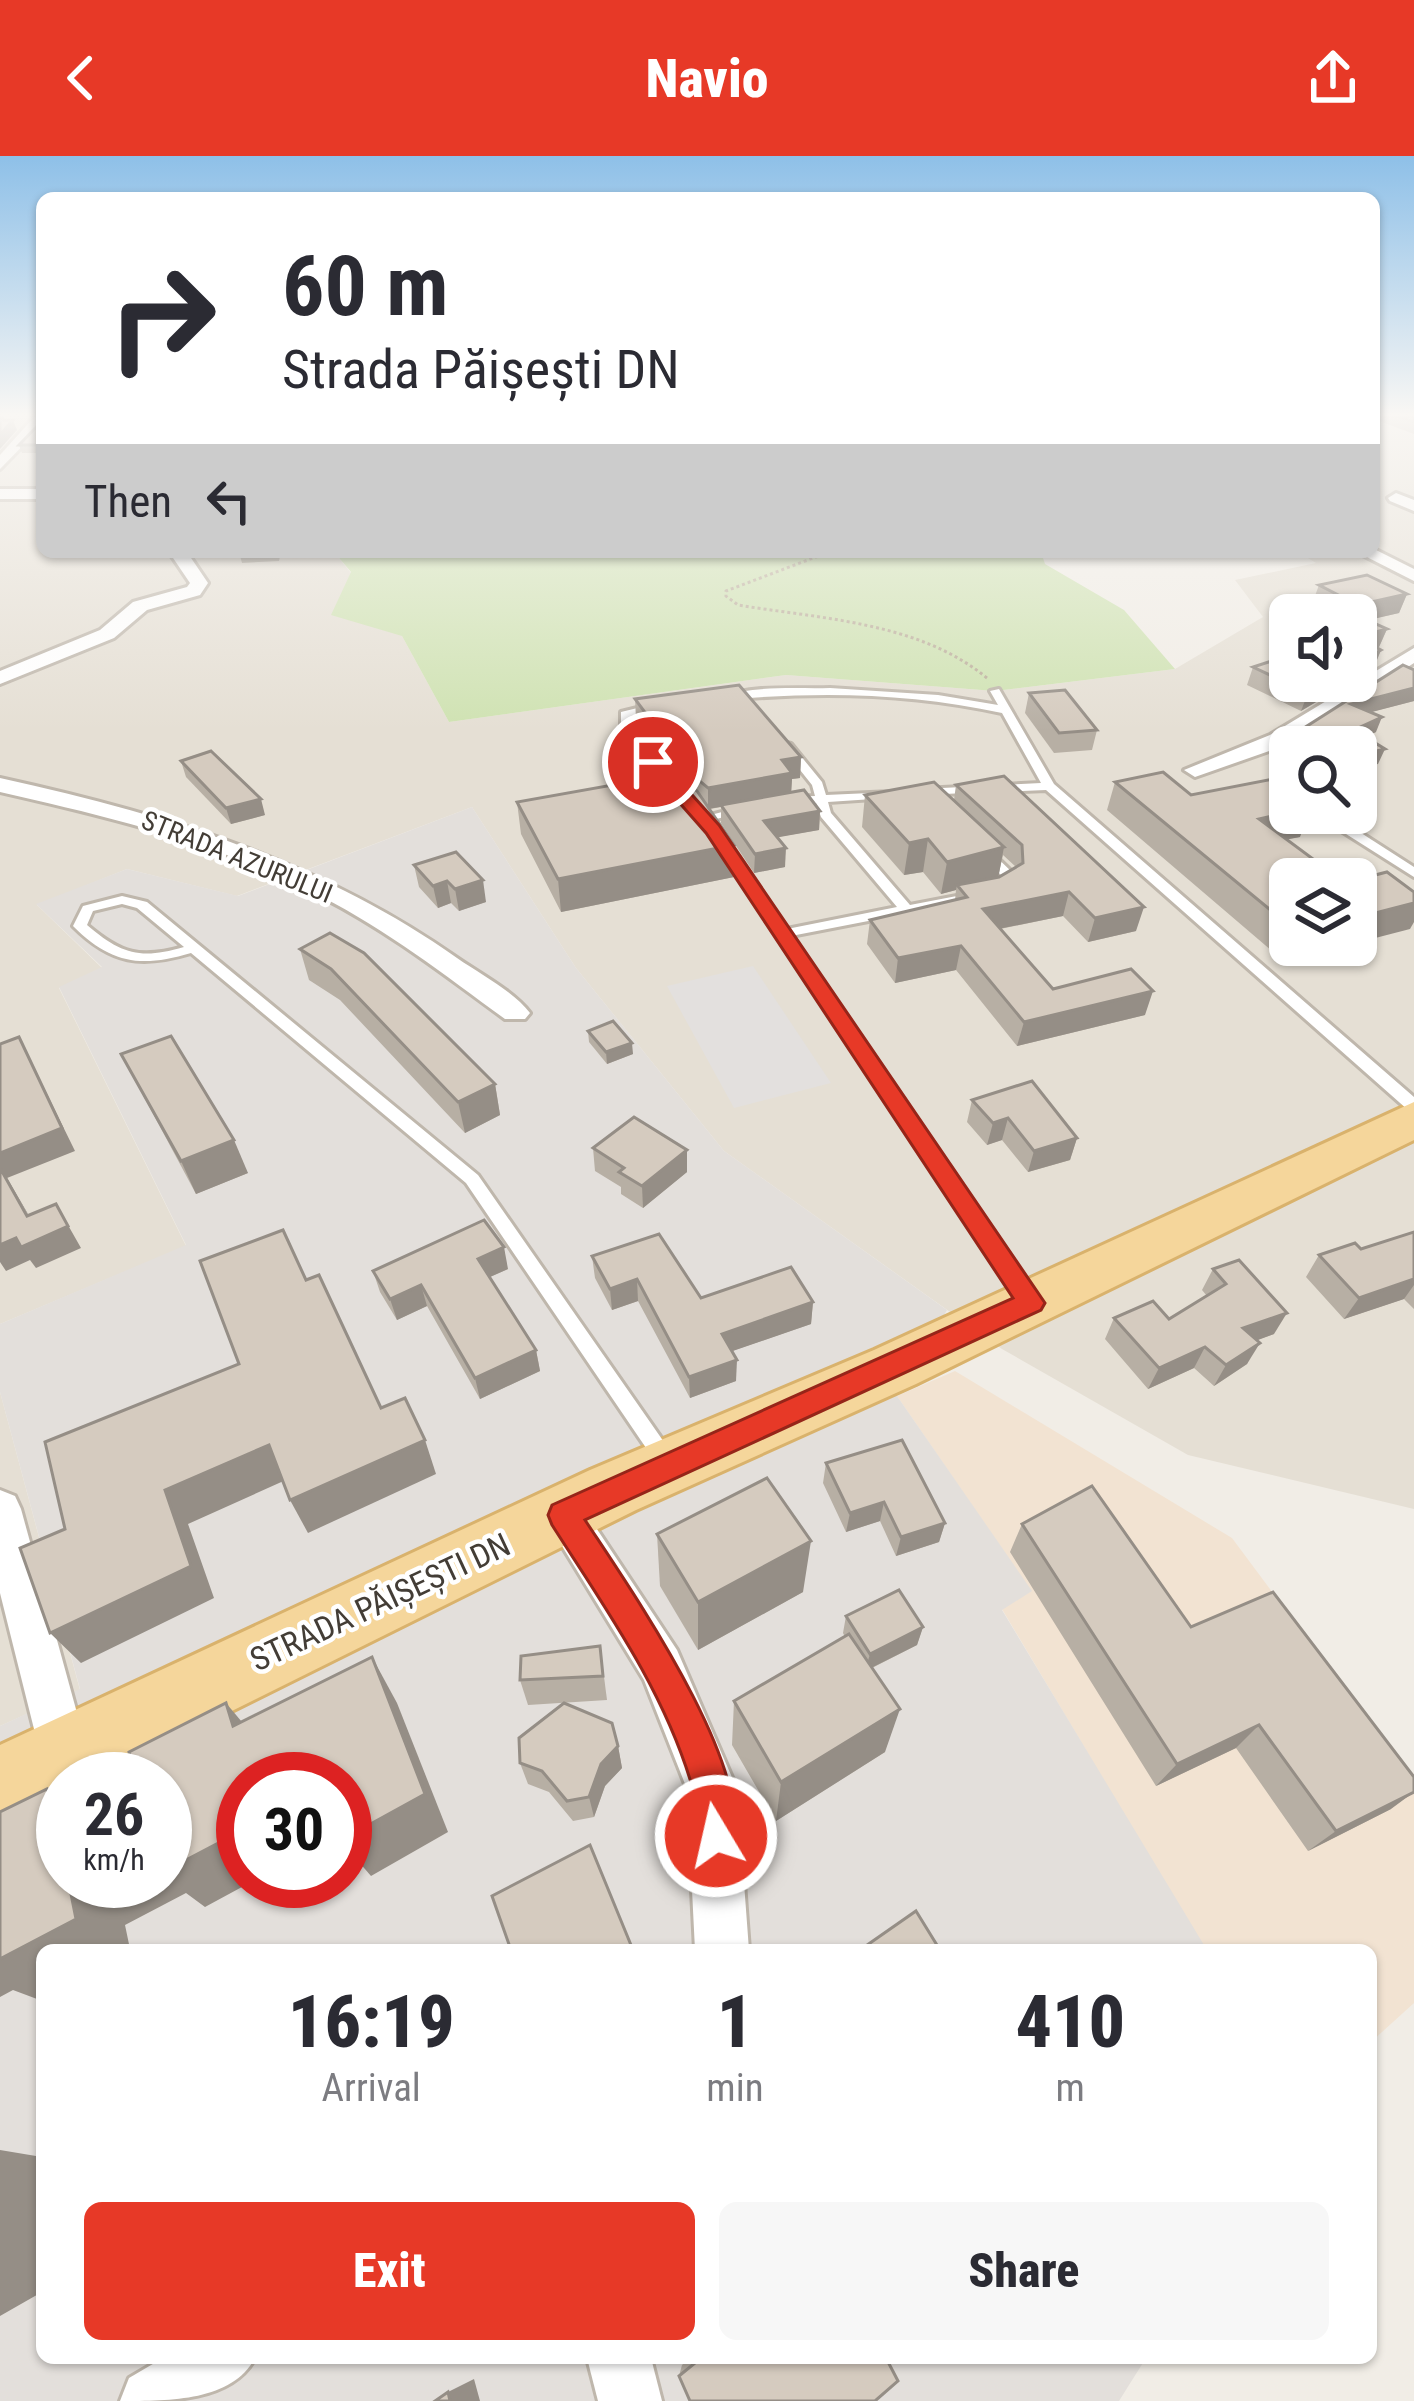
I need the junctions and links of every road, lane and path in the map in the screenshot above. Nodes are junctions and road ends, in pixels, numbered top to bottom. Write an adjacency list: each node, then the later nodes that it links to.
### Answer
1 (182, 558): 6 (street)
2 (812, 558): 7 (path)
3 (1378, 558): 4 (street)
4 (1414, 576)
5 (1414, 654): 12 (street)
6 (0, 678)
7 (995, 691): 10 (lane)
8 (711, 699): 10 (lane)
9 (669, 704): 17 (lane)
10 (1004, 710): 14 (lane)
11 (778, 736): 16 (lane)
12 (1195, 770)
13 (0, 784): 25 (street, STRADA AZURULUI)
14 (1049, 786): 15 (lane); 26 (lane)
15 (922, 793): 16 (lane); 18 (lane)
16 (822, 797): 22 (lane); 23 (lane)
17 (680, 798)
18 (939, 809)
19 (1354, 834): 21 (lane)
20 (974, 842): 22 (lane)
21 (1414, 873)
22 (905, 908): 23 (lane)
23 (782, 934): 28 (lane)
24 (194, 949): 24 (lane); 29 (lane)
25 (515, 1013)
26 (1414, 1106)
27 (1414, 1119): 28 (main road, STRADA PĂIȘEȘTI DN)
28 (1031, 1303): 29 (main road, STRADA PĂIȘEȘTI DN)
29 (669, 1465): 31 (main road, STRADA PĂIȘEȘTI DN)
30 (0, 1509): 32 (street)
31 (564, 1515): 33 (main road, STRADA PĂIȘEȘTI DN); 36 (street)
32 (64, 1752)
33 (66, 1752)
34 (36, 1767): 35 (main road, STRADA PĂIȘEȘTI DN)
35 (0, 1785)
36 (723, 1944)
37 (213, 2364): 39 (street)
38 (621, 2364): 40 (street)
39 (152, 2401)
40 (630, 2401)

